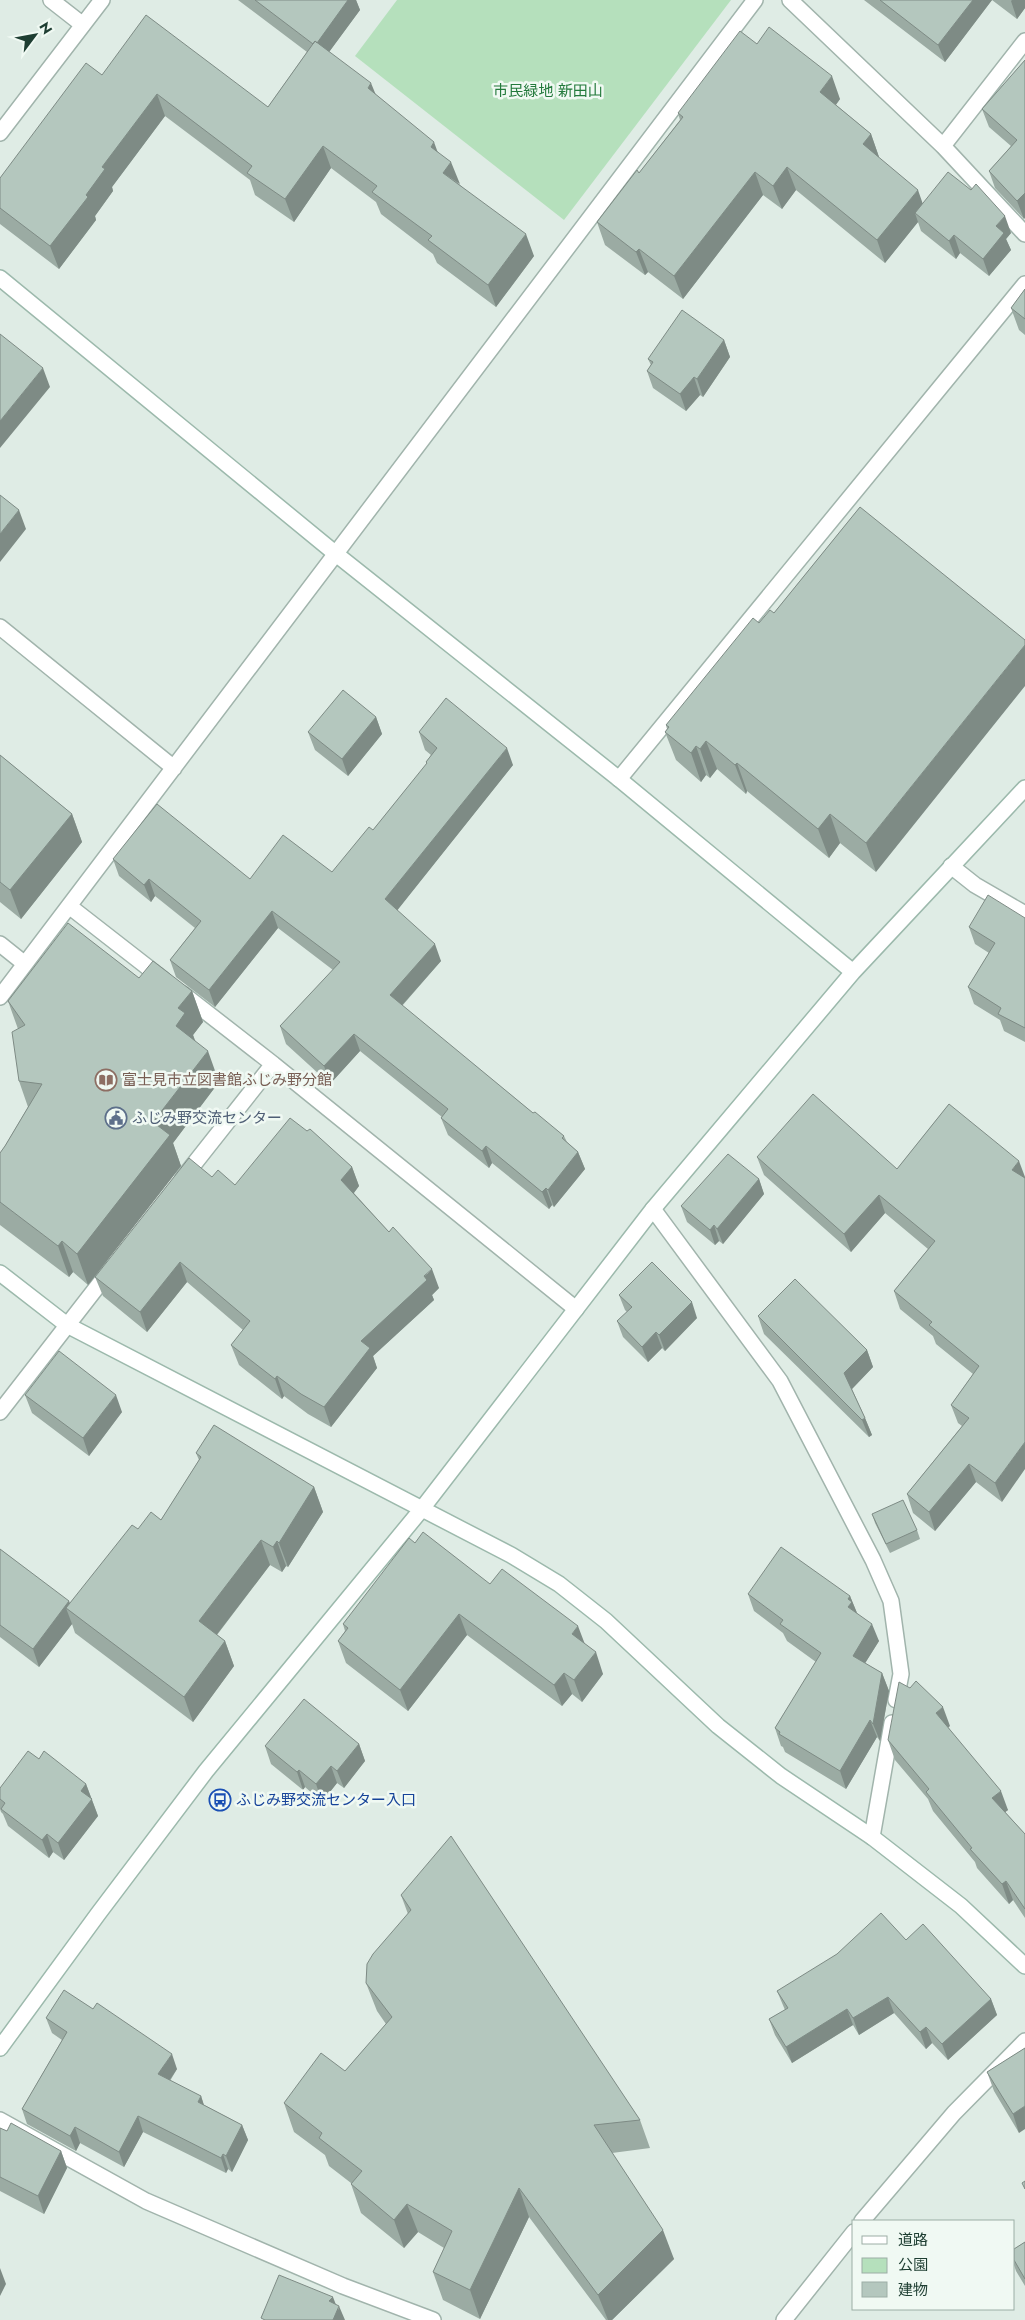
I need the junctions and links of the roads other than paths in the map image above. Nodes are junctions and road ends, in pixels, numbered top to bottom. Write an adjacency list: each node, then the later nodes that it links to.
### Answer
1 (51, 0): 5 (street)
2 (102, 0): 5 (street)
3 (756, 0): 12 (street)
4 (790, 0): 8 (street)
5 (83, 25): 7 (street)
6 (1025, 42): 8 (street)
7 (0, 133)
8 (943, 146): 9 (street)
9 (1025, 234)
10 (0, 278): 12 (street)
11 (1025, 284): 15 (street)
12 (336, 554): 14 (street); 15 (street)
13 (0, 627): 14 (street)
14 (174, 768): 18 (street)
15 (619, 779): 22 (street)
16 (1025, 788): 17 (street)
17 (951, 866): 19 (street); 22 (street)
18 (69, 906): 21 (street); 24 (street)
19 (1025, 914)
20 (0, 944): 21 (street)
21 (25, 964): 23 (street)
22 (853, 972): 26 (street)
23 (0, 997)
24 (273, 1064): 25 (street); 29 (street)
25 (175, 1187)
26 (653, 1209): 29 (street); 33 (street)
27 (121, 1257): 30 (street)
28 (0, 1272): 30 (street)
29 (576, 1309): 32 (street)
30 (67, 1325): 31 (street); 32 (street)
31 (0, 1412)
32 (420, 1510): 33 (street); 36 (street)
33 (872, 1837): 34 (street)
34 (1025, 1966)
35 (1025, 2041): 38 (street)
36 (0, 2049)
37 (0, 2120): 40 (street)
38 (863, 2220)
39 (852, 2235): 41 (street)
40 (433, 2320)
41 (784, 2320)

